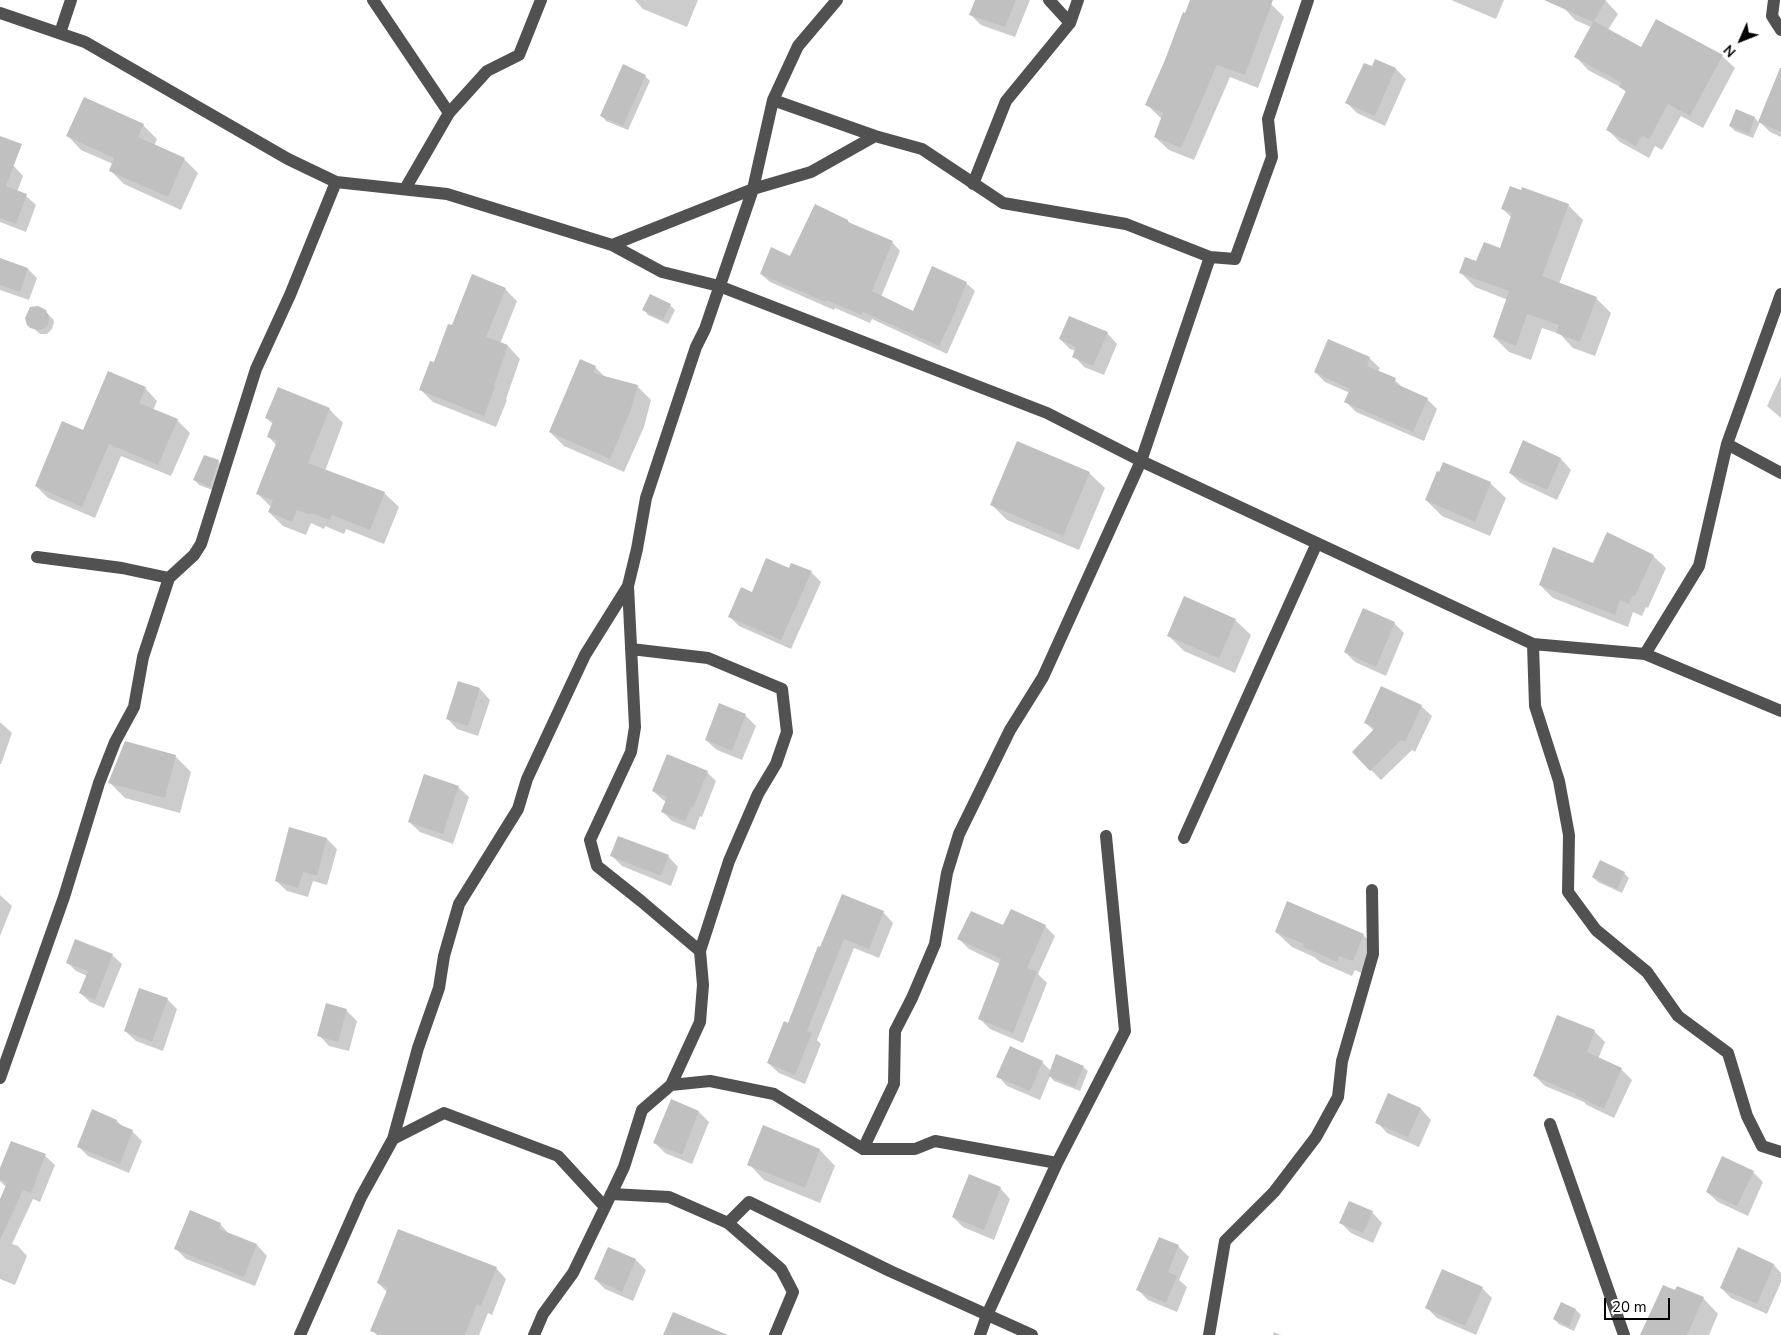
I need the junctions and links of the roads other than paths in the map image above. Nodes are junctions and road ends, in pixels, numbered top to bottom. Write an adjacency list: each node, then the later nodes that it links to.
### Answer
1 (72, 0): 12 (street)
2 (373, 0): 14 (street)
3 (541, 0): 14 (street)
4 (837, 0): 13 (street)
5 (1049, 0): 10 (street)
6 (1078, 0): 10 (street)
7 (1308, 0): 21 (street)
8 (1774, 0): 11 (street)
9 (0, 13): 12 (street)
10 (1070, 23): 17 (street)
11 (1781, 30)
12 (60, 33): 16 (street)
13 (773, 100): 15 (street); 18 (street)
14 (449, 113): 19 (street)
15 (875, 136): 17 (street); 18 (street)
16 (336, 182): 19 (street); 29 (street)
17 (973, 184): 21 (street)
18 (753, 189): 20 (street); 22 (street)
19 (405, 190): 20 (street)
20 (612, 245): 22 (street)
21 (1210, 257): 25 (street)
22 (719, 286): 25 (street); 30 (street)
23 (1781, 294): 24 (street)
24 (1727, 444): 26 (street); 33 (street)
25 (1140, 461): 27 (street); 43 (street)
26 (1781, 473)
27 (1317, 543): 31 (street); 36 (street)
28 (37, 558): 29 (street)
29 (169, 578): 39 (street)
30 (628, 586): 32 (street); 42 (street)
31 (1533, 644): 33 (street); 44 (street)
32 (631, 649): 38 (street); 38 (street)
33 (1646, 654): 34 (street)
34 (1781, 711)
35 (1106, 836): 45 (street)
36 (1184, 838)
37 (1372, 890): 55 (street)
38 (700, 952): 40 (street)
39 (0, 1078)
40 (671, 1085): 43 (street); 46 (street)
41 (1550, 1124): 56 (street)
42 (393, 1139): 47 (street); 50 (street)
43 (863, 1149): 45 (street)
44 (1781, 1152)
45 (1057, 1163): 49 (street)
46 (611, 1194): 47 (street); 48 (street)
47 (605, 1208): 51 (street)
48 (728, 1223): 49 (street); 52 (street)
49 (987, 1315): 53 (street); 54 (street)
50 (300, 1335)
51 (534, 1335)
52 (775, 1335)
53 (980, 1335)
54 (1032, 1335)
55 (1209, 1335)
56 (1624, 1335)

